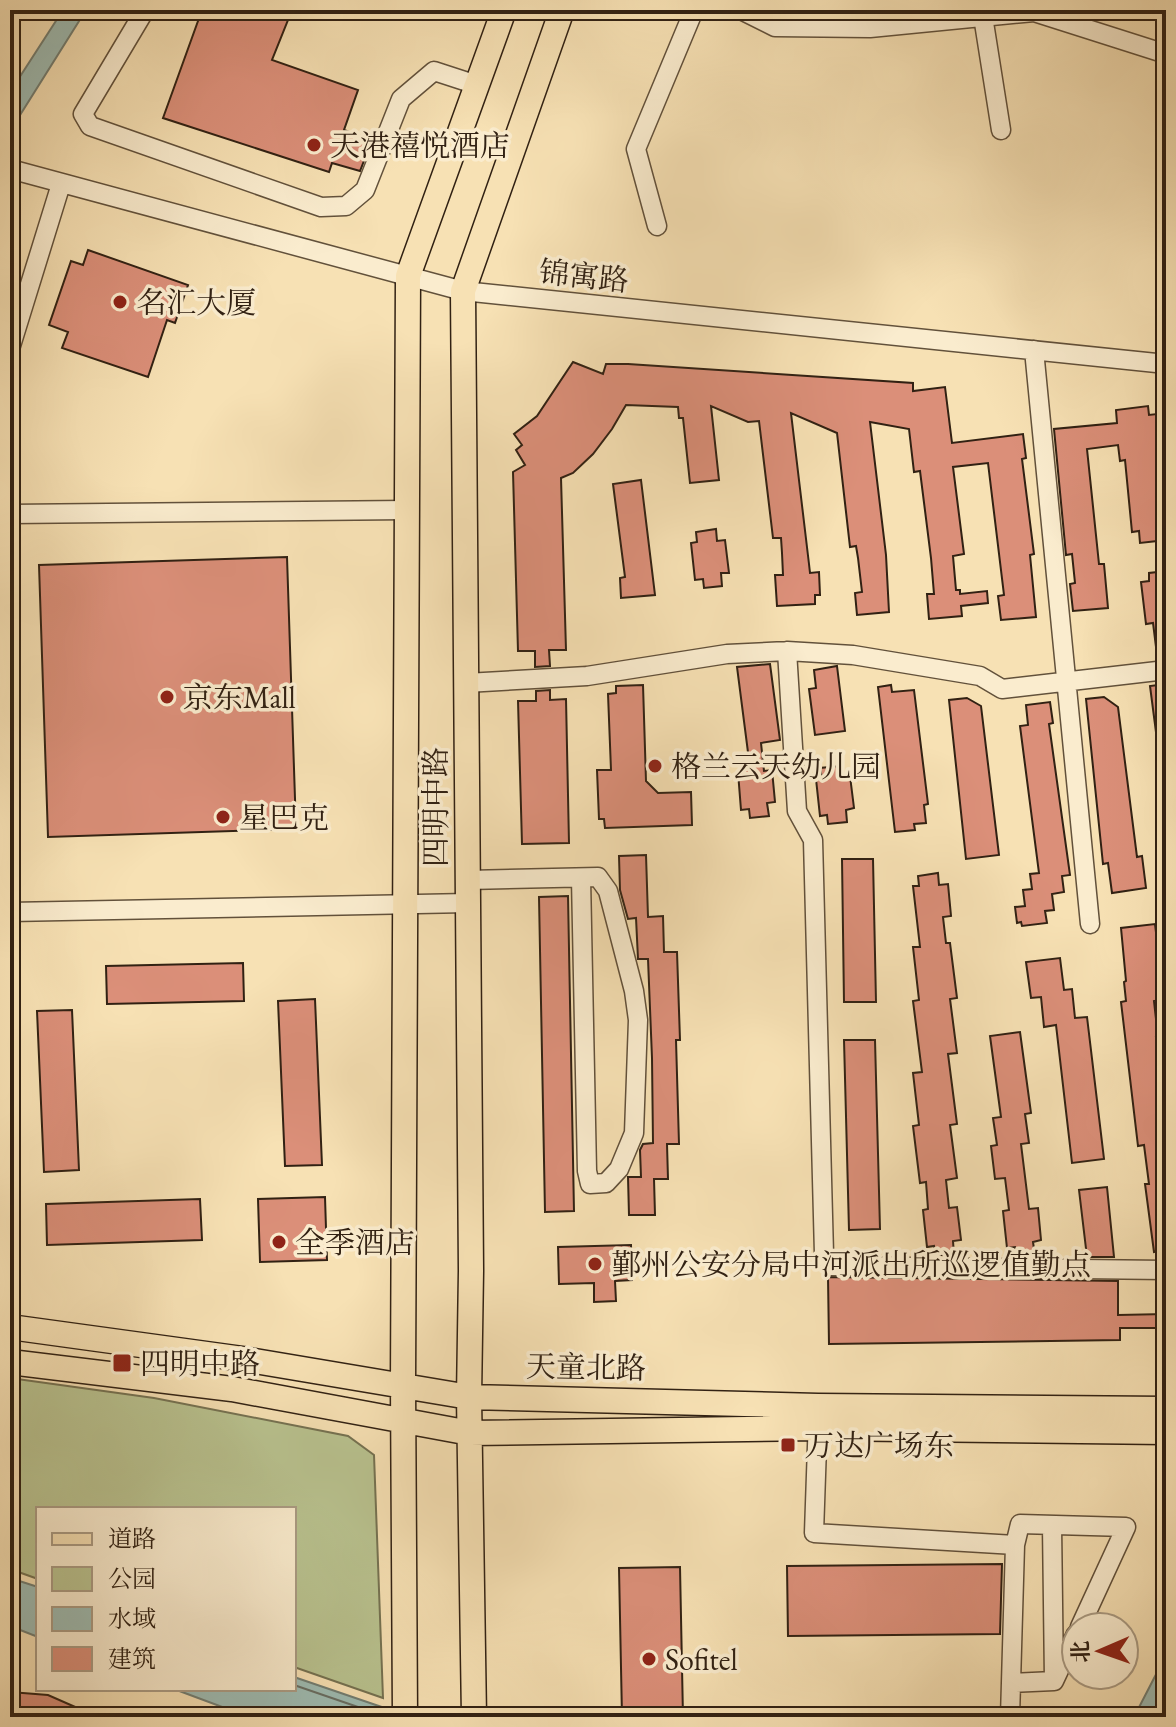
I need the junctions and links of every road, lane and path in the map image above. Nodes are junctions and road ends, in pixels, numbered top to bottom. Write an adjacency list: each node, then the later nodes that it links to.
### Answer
1 (145, 10): 8 (street)
2 (504, 10): 8 (main road, 四明中路)
3 (562, 10): 14 (main road, 四明中路)
4 (694, 10): 12 (street)
5 (741, 10): 6 (street)
6 (982, 13): 7 (street); 9 (street)
7 (1166, 54)
8 (477, 85): 13 (main road, 四明中路)
9 (1001, 130)
10 (14, 170): 11 (street, 锦寓路)
11 (61, 184): 13 (street, 锦寓路); 15 (street)
12 (657, 226)
13 (408, 276): 14 (street, 锦寓路); 18 (main road, 四明中路)
14 (463, 291): 16 (street, 锦寓路); 23 (main road, 四明中路)
15 (10, 349)
16 (1034, 350): 17 (street, 锦寓路); 22 (street)
17 (1166, 364)
18 (407, 510): 19 (street); 26 (main road, 四明中路)
19 (10, 514)
20 (787, 651): 22 (street); 23 (street); 29 (street)
21 (1166, 670): 22 (street)
22 (1067, 682): 28 (street)
23 (466, 683): 25 (main road, 四明中路)
24 (581, 878): 24 (street); 25 (street)
25 (468, 891): 26 (street); 33 (main road, 四明中路)
26 (405, 904): 27 (street); 32 (main road, 四明中路)
27 (10, 912)
28 (1090, 924)
29 (1166, 1270)
30 (10, 1327): 32 (main road, 天童北路)
31 (10, 1362): 36 (main road)
32 (403, 1385): 33 (main road, 天童北路); 36 (main road, 四明中路)
33 (469, 1397): 35 (main road, 天童北路); 38 (main road, 四明中路)
34 (1166, 1409): 35 (main road, 天童北路)
35 (818, 1417): 37 (main road); 38 (main road); 40 (street)
36 (403, 1421): 38 (main road); 45 (main road, 四明中路)
37 (1166, 1432)
38 (470, 1433): 46 (main road, 四明中路)
39 (1052, 1525): 40 (street); 41 (street); 43 (street)
40 (1015, 1545): 44 (street)
41 (1087, 1611)
42 (1060, 1668): 43 (street)
43 (1054, 1681): 44 (street)
44 (1011, 1683): 47 (street)
45 (405, 1717)
46 (474, 1717)
47 (1010, 1717)

